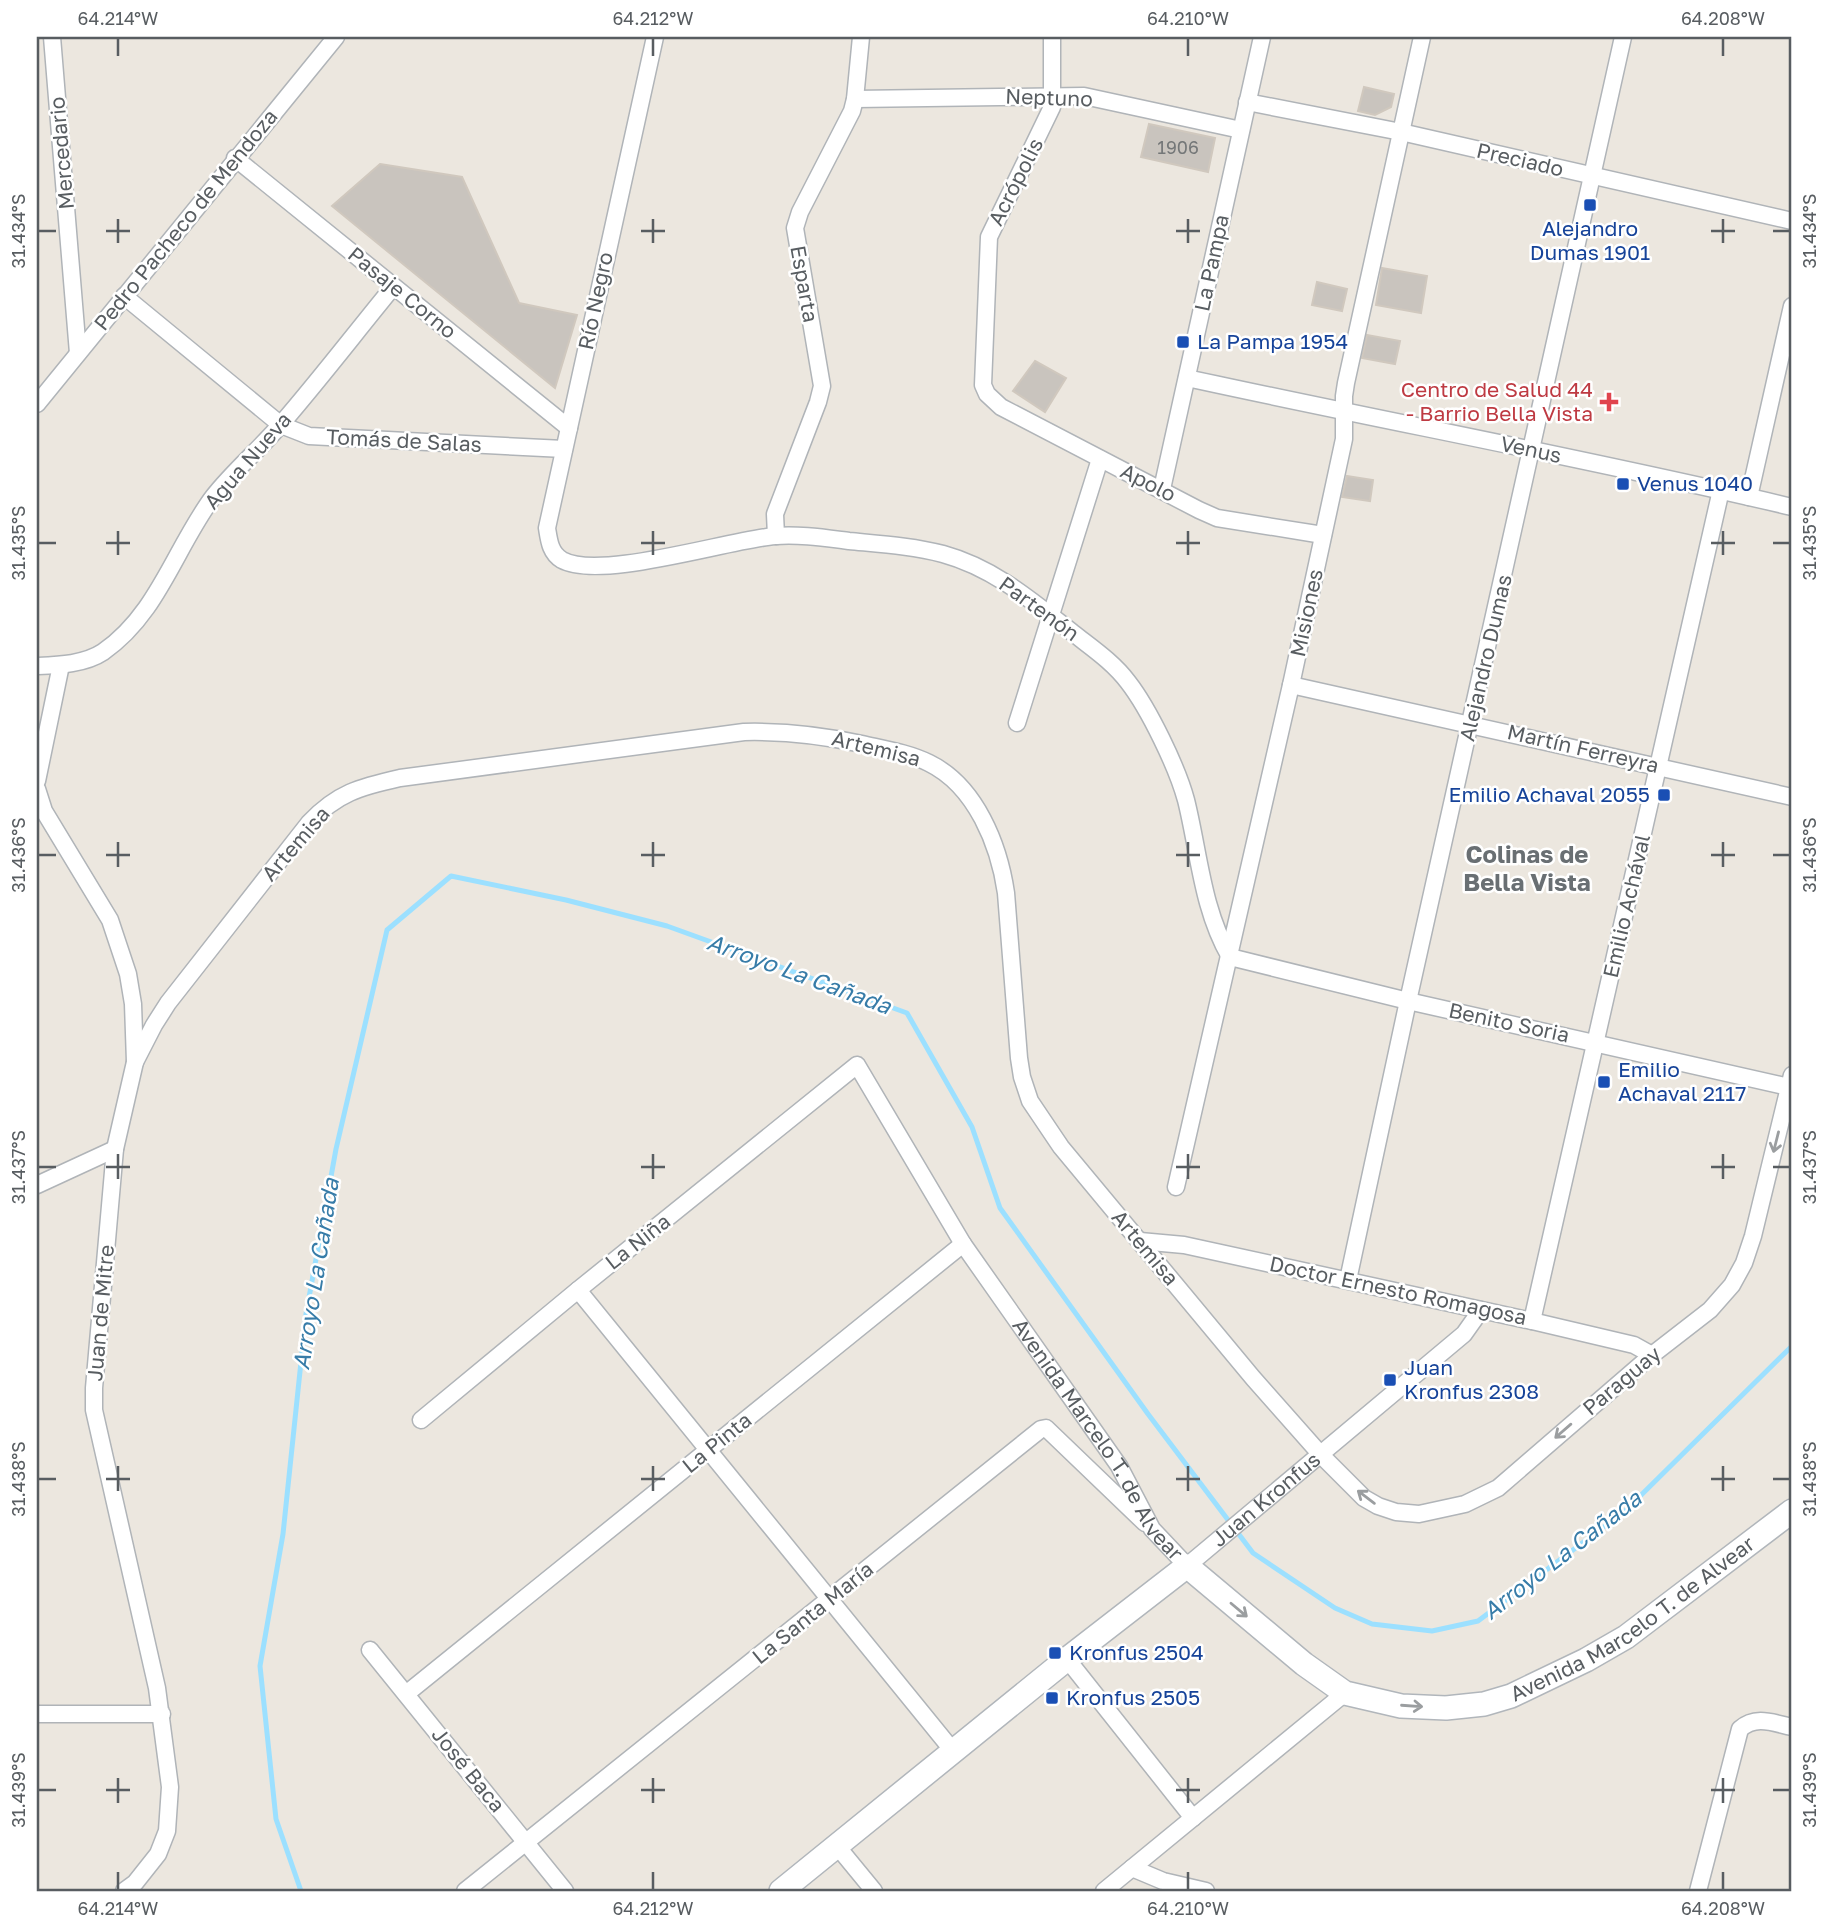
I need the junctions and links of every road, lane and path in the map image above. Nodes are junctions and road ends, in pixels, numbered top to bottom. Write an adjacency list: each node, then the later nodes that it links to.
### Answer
1 (52, 37): 20 (street, Mercedario)
2 (336, 37): 14 (street, Pedro Pacheco de Mendoza)
3 (655, 37): 26 (street, Río Negro)
4 (861, 37): 10 (street, Esparta)
5 (1052, 37): 9 (street)
6 (1262, 37): 11 (street, La Pampa)
7 (1422, 37): 13 (street, Misiones)
8 (1623, 37): 15 (street, Alejandro Dumas)
9 (1054, 96): 10 (street, Neptuno); 12 (street, Neptuno); 22 (street, Acrópolis)
10 (855, 99): 35 (street, Esparta)
11 (1247, 102): 12 (street, La Pampa); 13 (street, Preciado)
12 (1241, 130): 21 (street, La Pampa)
13 (1401, 132): 15 (street, Preciado); 24 (street, Misiones)
14 (235, 158): 17 (street, Pasaje Corno); 18 (street, Pedro Pacheco de Mendoza)
15 (1592, 176): 16 (street, Preciado); 28 (street, Alejandro Dumas)
16 (1792, 221)
17 (393, 287): 25 (street, Agua Nueva); 26 (street, Pasaje Corno)
18 (124, 296): 20 (street, Pedro Pacheco de Mendoza); 25 (street, Tomás de Salas)
19 (1792, 306): 32 (street)
20 (78, 353): 23 (street, Pedro Pacheco de Mendoza)
21 (1187, 378): 24 (street, Venus); 30 (street, La Pampa)
22 (987, 394): 29 (street, Apolo)
23 (37, 404)
24 (1344, 413): 28 (street, Venus); 34 (street, Misiones)
25 (281, 425): 27 (street, Tomás de Salas); 38 (street, Agua Nueva)
26 (569, 428): 27 (street, Río Negro)
27 (564, 449): 36 (street, Río Negro)
28 (1532, 449): 31 (street, Venus); 42 (street, Alejandro Dumas)
29 (1100, 459): 30 (street, Apolo); 37 (street)
30 (1162, 489): 34 (street, Apolo)
31 (1721, 490): 32 (street, Venus); 43 (street, Emilio Achával)
32 (1749, 497): 33 (street, Venus)
33 (1792, 507)
34 (1323, 535): 40 (street, Misiones)
35 (776, 536): 36 (street, Partenón); 37 (street, Partenón)
36 (564, 561)
37 (1050, 614): 41 (street); 47 (street, Partenón)
38 (61, 665): 39 (street, Agua Nueva); 44 (street)
39 (37, 666)
40 (1291, 685): 42 (street, Martín Ferreyra); 47 (street, Misiones)
41 (1017, 723)
42 (1471, 724): 43 (street, Martín Ferreyra); 48 (street, Alejandro Dumas)
43 (1659, 766): 46 (street, Martín Ferreyra); 49 (street, Emilio Achával)
44 (37, 781)
45 (37, 789): 50 (street, Juan de Mitre)
46 (1792, 797)
47 (1230, 957): 48 (street, Benito Soria); 55 (street, Misiones)
48 (1408, 1001): 49 (street, Benito Soria); 58 (street, Alejandro Dumas)
49 (1595, 1042): 52 (street, Benito Soria); 61 (street, Emilio Achával)
50 (135, 1062): 53 (street, Juan de Mitre); 56 (street, Artemisa)
51 (857, 1065): 57 (street, Avenida Marcelo T. de Alvear); 59 (street, La Niña)
52 (1791, 1081): 62 (street, Paraguay, one-way to 62)
53 (115, 1149): 54 (street); 75 (street, Juan de Mitre)
54 (37, 1185)
55 (1176, 1187)
56 (1140, 1241): 58 (street, Doctor Ernesto Romagosa); 65 (street, Artemisa)
57 (963, 1244): 64 (street, La Pinta); 67 (street, Avenida Marcelo T. de Alvear)
58 (1348, 1280): 60 (street, Doctor Ernesto Romagosa)
59 (578, 1290): 63 (street, La Niña); 64 (street)
60 (1481, 1310): 61 (street, Doctor Ernesto Romagosa); 65 (street, Juan Kronfus)
61 (1532, 1321): 62 (street, Doctor Ernesto Romagosa)
62 (1652, 1355): 65 (street, Paraguay, one-way to 65)
63 (421, 1420)
64 (708, 1450): 69 (street); 73 (street, La Pinta)
65 (1322, 1456): 68 (street, Juan Kronfus)
66 (1792, 1511): 72 (main road, Avenida Marcelo T. de Alvear, one-way to 66)
67 (1152, 1529): 68 (street, Avenida Marcelo T. de Alvear); 69 (street, La Santa María)
68 (1187, 1566): 71 (main road, Juan Kronfus); 72 (main road, Avenida Marcelo T. de Alvear, one-way to 72)
69 (830, 1600): 77 (street); 79 (street, La Santa María)
70 (370, 1650): 73 (street, José Baca)
71 (1067, 1658): 77 (main road, Juan Kronfus); 78 (street)
72 (1345, 1693): 78 (street)
73 (406, 1694): 79 (street, José Baca)
74 (37, 1714): 75 (street)
75 (162, 1714): 82 (street, Juan de Mitre)
76 (1792, 1727): 89 (street)
77 (953, 1751): 80 (main road, Juan Kronfus)
78 (1193, 1818): 81 (street)
79 (526, 1843): 83 (street, La Santa María); 84 (street, José Baca)
80 (836, 1846): 85 (main road, Juan Kronfus); 86 (street)
81 (1132, 1868): 87 (street); 88 (street)
82 (124, 1891)
83 (466, 1891)
84 (565, 1891)
85 (781, 1891)
86 (874, 1891)
87 (1104, 1891)
88 (1206, 1891)
89 (1698, 1891)

